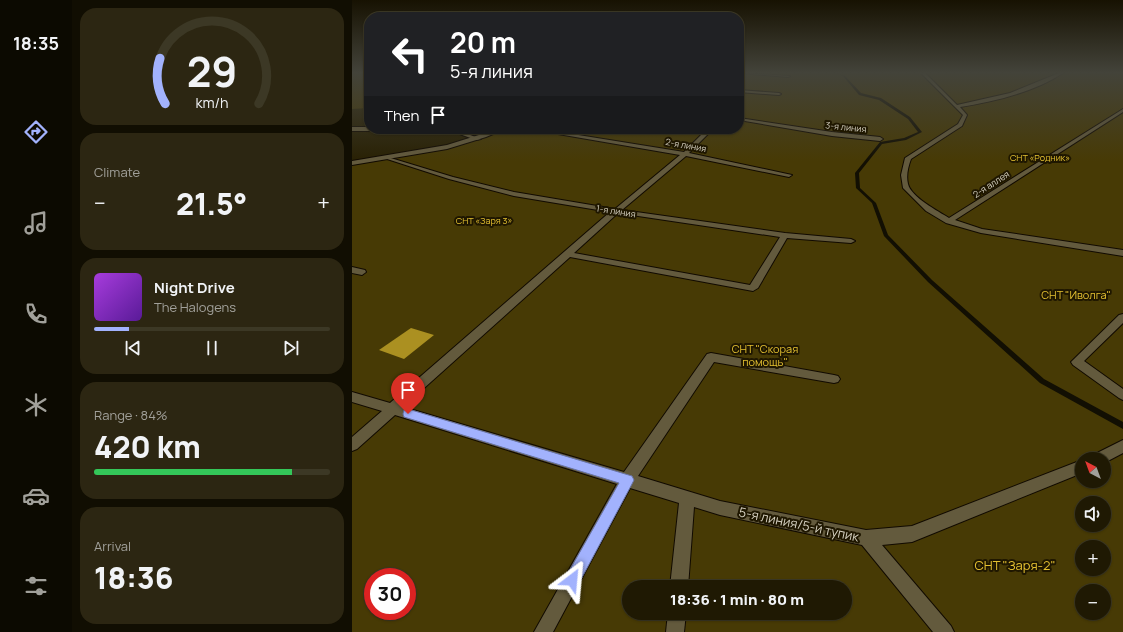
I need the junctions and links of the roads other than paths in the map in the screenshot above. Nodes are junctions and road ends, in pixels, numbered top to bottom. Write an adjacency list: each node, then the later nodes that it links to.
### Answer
1 (954, 102): 3 (street)
2 (983, 102): 3 (street)
3 (958, 106): 19 (street)
4 (1123, 110): 19 (street, 2-я аллея)
5 (744, 120): 13 (street, 3-я линия)
6 (352, 129): 7 (street)
7 (364, 129)
8 (464, 134): 12 (street)
9 (490, 134): 12 (street)
10 (563, 134): 14 (street, 2-я линия)
11 (705, 134): 14 (street)
12 (478, 139): 15 (street)
13 (880, 139)
14 (685, 154): 17 (street, 2-я линия); 18 (street)
15 (386, 158): 16 (street); 18 (street, 1-я линия)
16 (352, 163)
17 (789, 174)
18 (616, 211): 20 (street, 1-я линия); 23 (street)
19 (949, 221): 22 (street)
20 (785, 235): 21 (street, 1-я линия); 23 (street)
21 (851, 241)
22 (1123, 253)
23 (568, 254): 30 (street)
24 (352, 270): 25 (street)
25 (362, 272)
26 (1123, 317): 28 (street)
27 (834, 379): 35 (street)
28 (1123, 395)
29 (352, 397): 30 (street, 5-я линия/5-й тупик)
30 (394, 409): 31 (street); 35 (street, 5-я линия/5-й тупик)
31 (352, 446)
32 (1123, 446): 33 (street)
33 (1111, 452)
34 (1075, 469): 37 (street, 5-я линия/5-й тупик)
35 (628, 480): 36 (street, 5-я линия/5-й тупик); 40 (street)
36 (687, 498): 37 (street, 5-я линия/5-й тупик); 38 (street)
37 (866, 538): 42 (street)
38 (680, 580)
39 (676, 620): 41 (street)
40 (543, 632)
41 (675, 632)
42 (945, 632)

